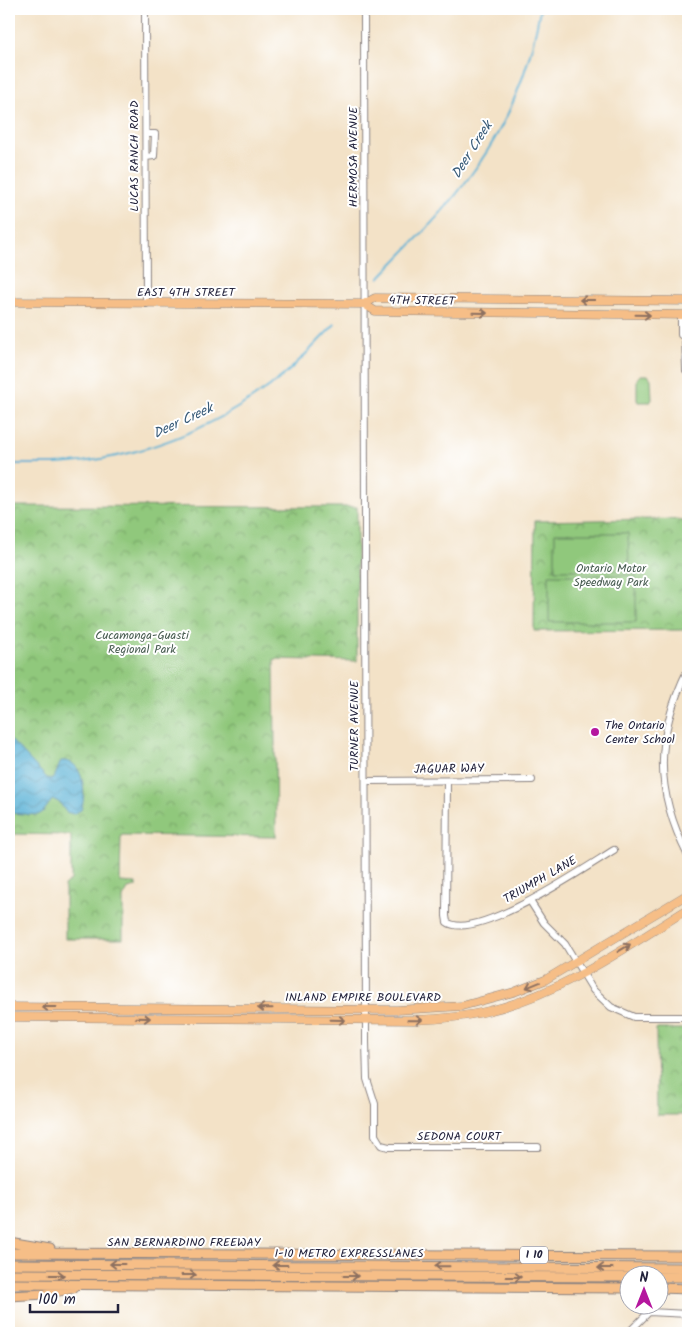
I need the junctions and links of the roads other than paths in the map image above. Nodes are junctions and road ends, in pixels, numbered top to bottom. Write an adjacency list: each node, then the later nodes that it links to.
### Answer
1 (145, 9): 5 (street, LUCAS RANCH ROAD)
2 (364, 9): 6 (street, HERMOSA AVENUE)
3 (688, 301): 6 (main road, 4TH STREET, one-way to 6)
4 (9, 302): 5 (main road, EAST 4TH STREET)
5 (146, 304): 6 (main road, EAST 4TH STREET)
6 (364, 304): 7 (main road, 4TH STREET, one-way to 7); 12 (street, TURNER AVENUE)
7 (686, 315): 8 (street)
8 (686, 370)
9 (688, 669): 14 (street)
10 (447, 780): 11 (street, JAGUAR WAY); 12 (street, JAGUAR WAY); 16 (street, TRIUMPH LANE)
11 (532, 780)
12 (366, 781): 21 (street, TURNER AVENUE)
13 (614, 850): 16 (street, TRIUMPH LANE)
14 (688, 856)
15 (688, 894): 18 (main road, INLAND EMPIRE BOULEVARD)
16 (530, 901): 18 (street)
17 (688, 909): 19 (main road, INLAND EMPIRE BOULEVARD, one-way to 17)
18 (576, 963): 19 (street); 21 (main road, INLAND EMPIRE BOULEVARD, one-way to 21)
19 (583, 973): 23 (street); 24 (main road, INLAND EMPIRE BOULEVARD, one-way to 19)
20 (9, 1007): 21 (main road, INLAND EMPIRE BOULEVARD, one-way to 20)
21 (366, 1010): 24 (street, TURNER AVENUE)
22 (9, 1017): 24 (main road, INLAND EMPIRE BOULEVARD, one-way to 24)
23 (688, 1017)
24 (366, 1020): 25 (street, TURNER AVENUE)
25 (380, 1144): 26 (street, SEDONA COURT)
26 (538, 1147)
27 (9, 1242): 29 (highway)
28 (9, 1254): 29 (highway, SAN BERNARDINO FREEWAY / I 10)
29 (72, 1254): 30 (highway, SAN BERNARDINO FREEWAY / I 10)
30 (688, 1256)
31 (9, 1264): 32 (highway, I-10 METRO EXPRESSLANES, one-way to 31)
32 (688, 1268)
33 (9, 1274): 34 (highway, I-10 METRO EXPRESSLANES, one-way to 34)
34 (620, 1277)
35 (670, 1277): 36 (highway)
36 (688, 1277)
37 (9, 1284): 38 (highway)
38 (85, 1284): 39 (highway); 42 (highway)
39 (620, 1288)
40 (670, 1288): 41 (highway)
41 (688, 1289)
42 (9, 1296)
43 (688, 1314): 44 (street)
44 (628, 1333)

